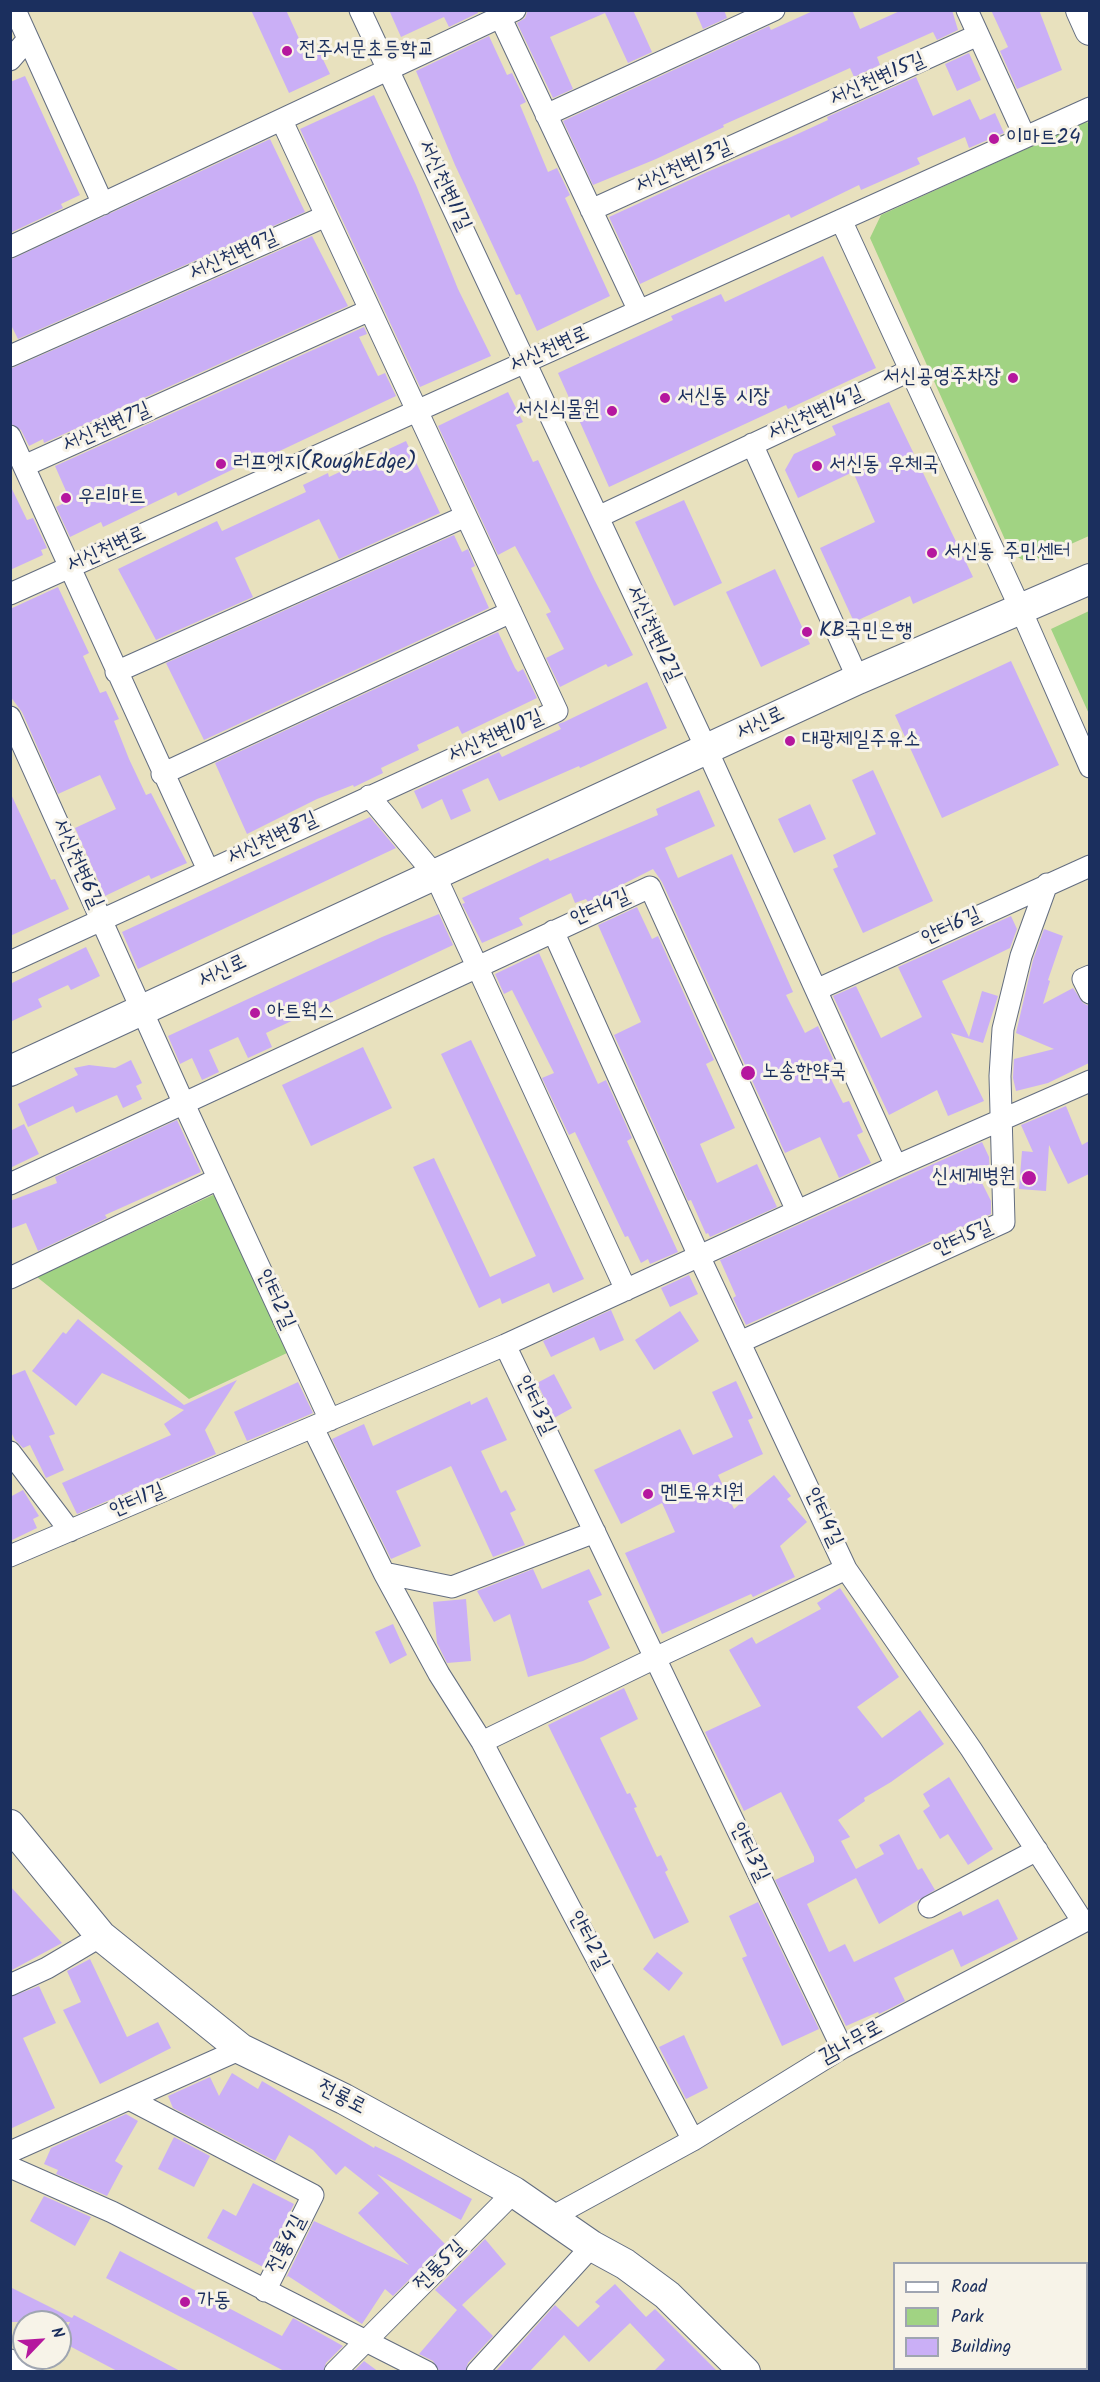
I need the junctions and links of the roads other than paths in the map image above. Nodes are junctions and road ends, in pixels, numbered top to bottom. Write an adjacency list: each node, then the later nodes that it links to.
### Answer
1 (15, 10): 9 (street)
2 (360, 10): 11 (street, 서신천변11길)
3 (774, 10): 13 (street)
4 (967, 10): 8 (street)
5 (1081, 10): 7 (street)
6 (504, 13): 11 (street); 13 (street)
7 (1089, 30)
8 (978, 35): 15 (street, 서신천변15길); 16 (street)
9 (28, 39): 10 (street); 17 (street)
10 (10, 60)
11 (388, 71): 14 (street); 25 (street, 서신천변11길)
12 (1089, 108): 16 (street, 서신천변로)
13 (546, 115): 18 (street)
14 (282, 121): 17 (street); 19 (street)
15 (777, 126): 18 (street, 서신천변13길)
16 (1025, 137): 20 (street, 서신천변로)
17 (102, 204): 21 (street)
18 (591, 210): 23 (street)
19 (326, 216): 22 (street); 24 (street, 서신천변9길)
20 (841, 220): 23 (street, 서신천변로); 26 (street)
21 (10, 247)
22 (370, 310): 27 (street); 30 (street, 서신천변7길)
23 (639, 311): 25 (street, 서신천변로)
24 (10, 357)
25 (526, 362): 27 (street, 서신천변로); 32 (street, 서신천변12길)
26 (909, 371): 29 (street, 서신천변14길); 36 (street)
27 (417, 411): 31 (street, 서신천변10길); 33 (street, 서신천변로)
28 (10, 436): 30 (street)
29 (752, 444): 32 (street, 서신천변14길); 39 (street)
30 (24, 466): 33 (street)
31 (466, 516): 37 (street, 서신천변10길); 38 (street)
32 (598, 517): 41 (street, 서신천변12길)
33 (69, 568): 35 (street, 서신천변로); 38 (street, 서신천변8길)
34 (1089, 579): 36 (street, 서신로)
35 (10, 594)
36 (1021, 610): 39 (street, 서신로); 42 (street)
37 (511, 612): 43 (street); 44 (street, 서신천변10길)
38 (116, 672): 43 (street, 서신천변8길)
39 (858, 679): 41 (street, 서신로)
40 (10, 717): 49 (street, 서신천변6길)
41 (707, 750): 47 (street, 서신로); 53 (street)
42 (1089, 767)
43 (162, 774): 46 (street, 서신천변8길)
44 (369, 796): 46 (street, 서신천변8길); 47 (street)
45 (1089, 866): 48 (street, 안터6길)
46 (208, 870): 49 (street)
47 (435, 875): 52 (street); 54 (street, 서신로)
48 (1047, 884): 53 (street, 안터6길); 58 (street, 안터5길)
49 (101, 920): 51 (street); 54 (street, 서신천변6길)
50 (553, 931): 52 (street); 62 (street, 안터4길); 63 (street, 안터4길)
51 (10, 962)
52 (477, 966): 57 (street); 65 (street)
53 (816, 990): 59 (street)
54 (142, 1011): 55 (street, 서신로); 57 (street, 안터2길)
55 (10, 1071)
56 (1089, 1081): 58 (street)
57 (184, 1104): 60 (street, 안터2길); 61 (street)
58 (1002, 1119): 59 (street); 66 (street, 안터5길)
59 (896, 1166): 62 (street)
60 (218, 1179): 64 (street); 68 (street, 안터2길)
61 (10, 1184)
62 (797, 1211): 63 (street)
63 (699, 1256): 65 (street); 66 (street, 안터4길)
64 (10, 1278)
65 (626, 1290): 67 (street)
66 (740, 1342): 73 (street, 안터4길)
67 (505, 1345): 68 (street); 71 (street, 안터3길)
68 (321, 1424): 70 (street, 안터1길); 74 (street, 안터2길)
69 (10, 1452): 70 (street)
70 (70, 1531): 72 (street, 안터1길)
71 (595, 1532): 74 (street); 75 (street, 안터3길)
72 (10, 1556)
73 (846, 1569): 75 (street, 안터4길); 78 (street, 감나무로)
74 (384, 1574): 76 (street, 안터2길)
75 (655, 1658): 76 (street); 82 (street, 안터3길)
76 (482, 1742): 85 (street, 안터2길)
77 (10, 1825): 80 (street, 전룡로)
78 (1037, 1850): 79 (street); 82 (street, 감나무로)
79 (929, 1907)
80 (101, 1936): 81 (street); 83 (street, 전룡로)
81 (10, 1984)
82 (842, 2048): 85 (street, 감나무로)
83 (241, 2049): 84 (street); 88 (street, 전룡로)
84 (129, 2099): 86 (street); 91 (street, 전룡4길)
85 (693, 2140): 89 (street, 감나무로)
86 (10, 2152)
87 (10, 2167): 91 (street, 전룡4길)
88 (514, 2192): 89 (street, 전룡로); 92 (street, 전룡5길)
89 (550, 2218): 90 (street, 전룡로)
90 (592, 2246): 97 (street); 98 (street, 전룡로)
91 (265, 2291): 92 (street)
92 (368, 2341): 95 (street, 전룡5길); 96 (street)
93 (10, 2360): 94 (street)
94 (32, 2372)
95 (335, 2372)
96 (427, 2372)
97 (477, 2372)
98 (745, 2372)

